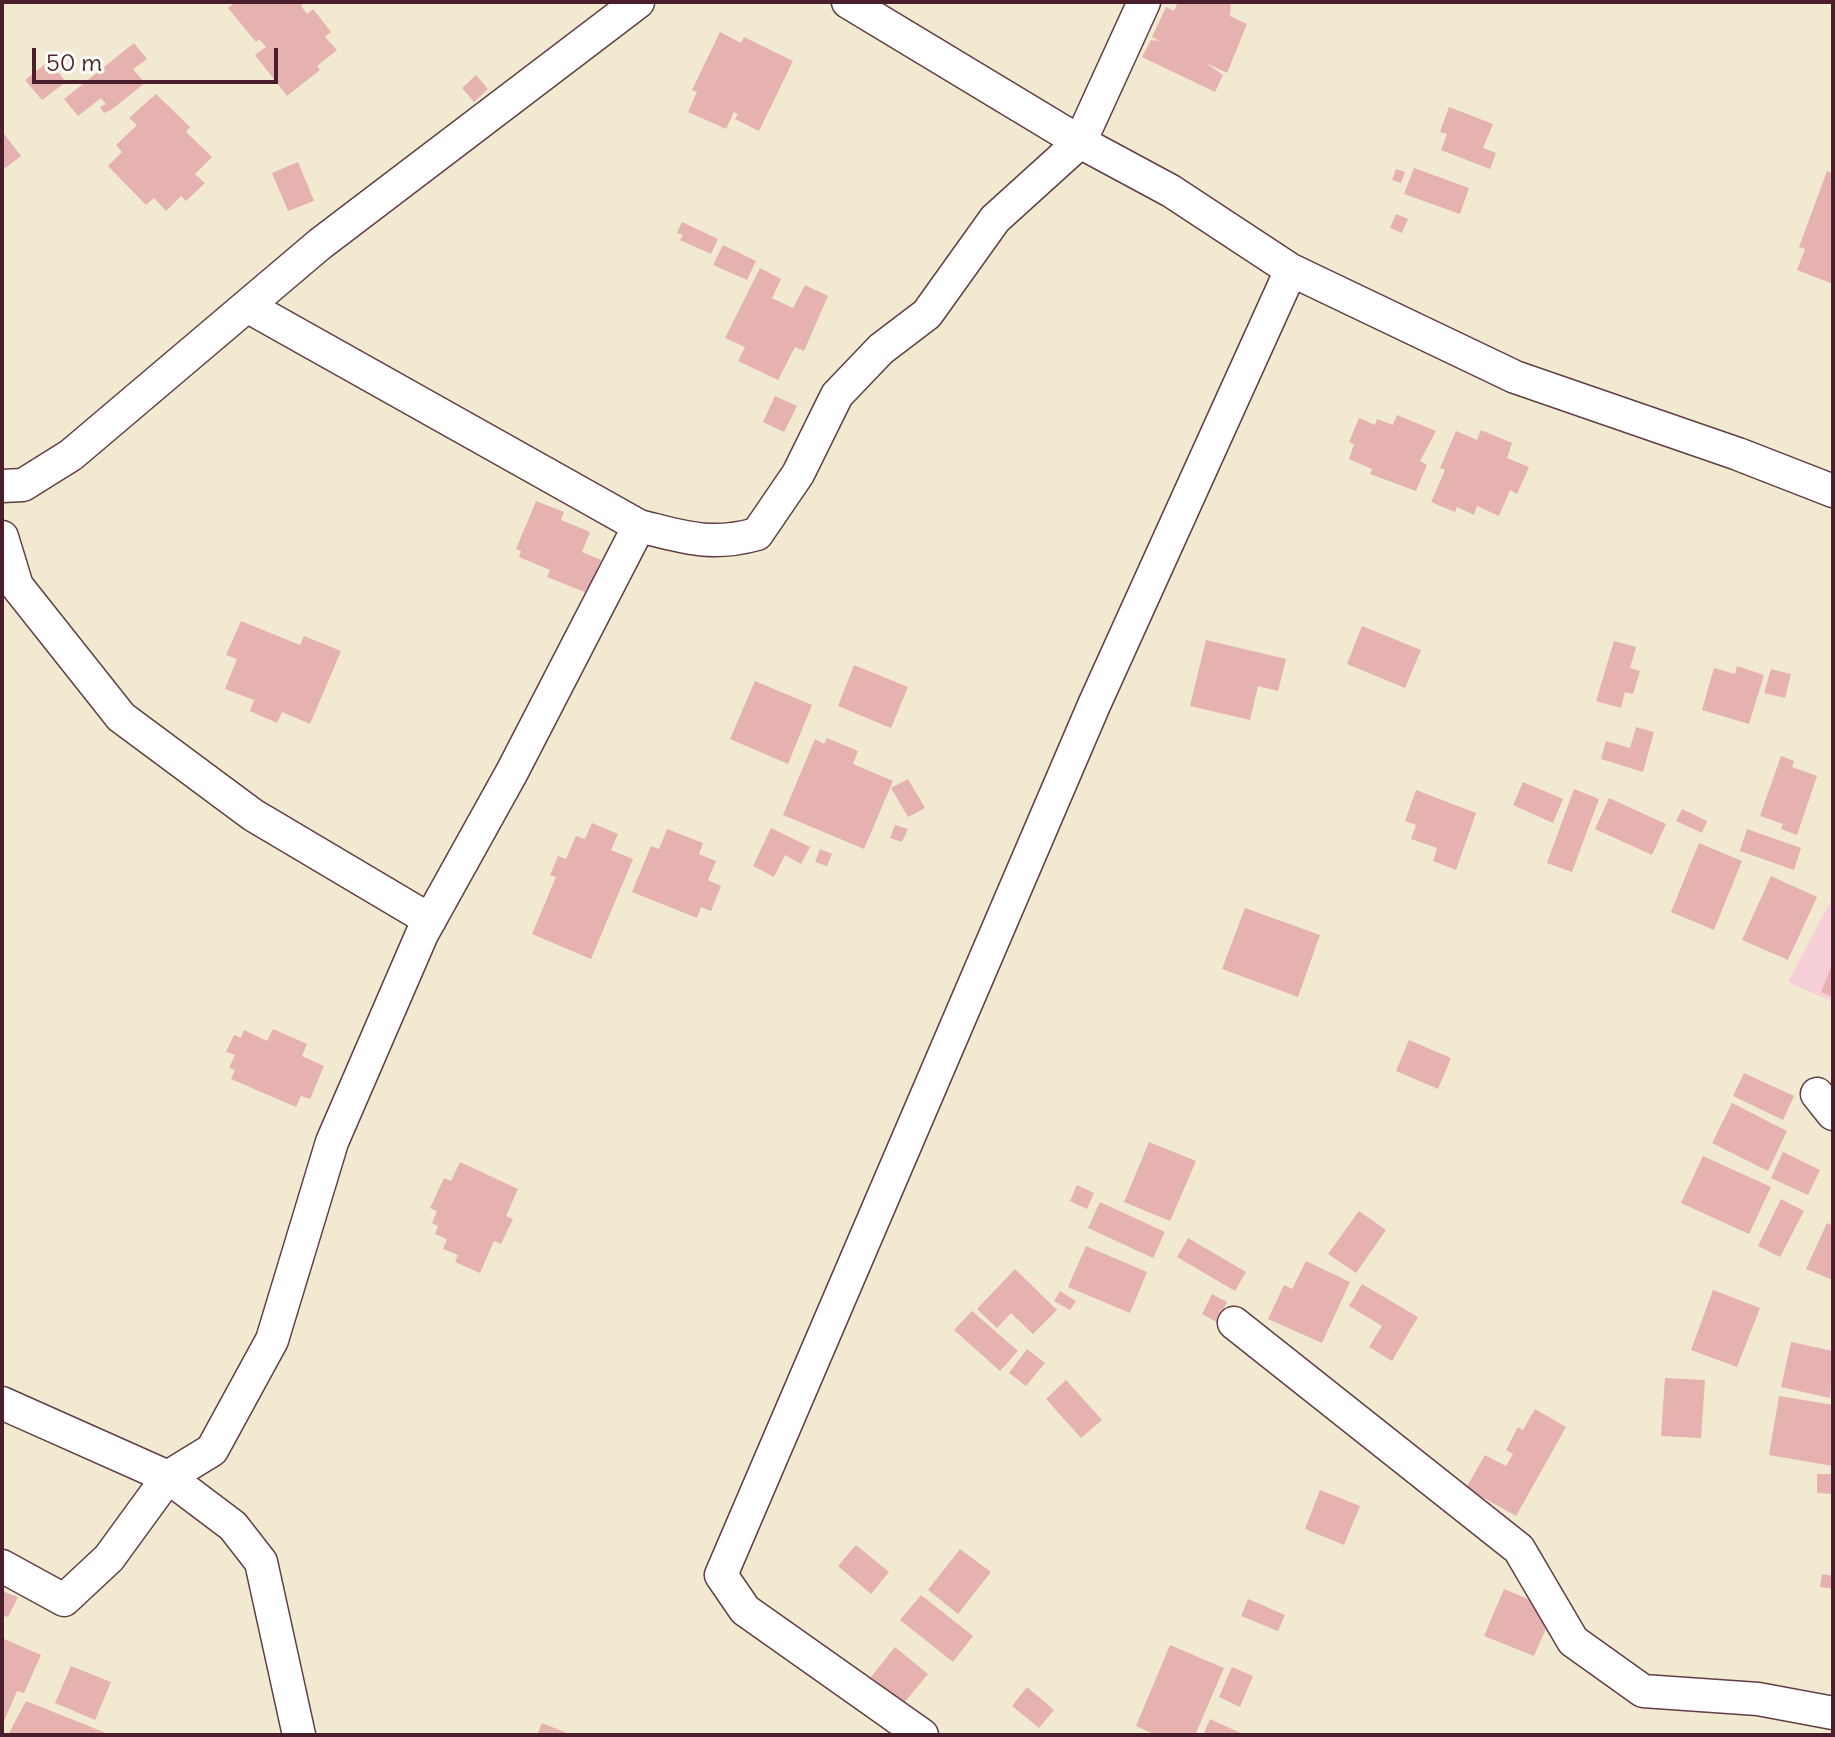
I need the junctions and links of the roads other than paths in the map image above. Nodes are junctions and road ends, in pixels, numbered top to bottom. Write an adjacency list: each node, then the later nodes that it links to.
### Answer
1 (638, 2): 6 (street)
2 (848, 2): 4 (street)
3 (1144, 2): 4 (street)
4 (1080, 142): 5 (street); 9 (street)
5 (1291, 270): 8 (street); 18 (street)
6 (247, 306): 7 (street); 9 (street)
7 (2, 486)
8 (1833, 491)
9 (639, 526): 11 (street)
10 (2, 537): 11 (street)
11 (430, 920): 14 (street)
12 (1234, 1323): 16 (street)
13 (2, 1403): 14 (street)
14 (168, 1477): 15 (street); 17 (street)
15 (2, 1566)
16 (1833, 1713)
17 (299, 1735)
18 (922, 1735)

